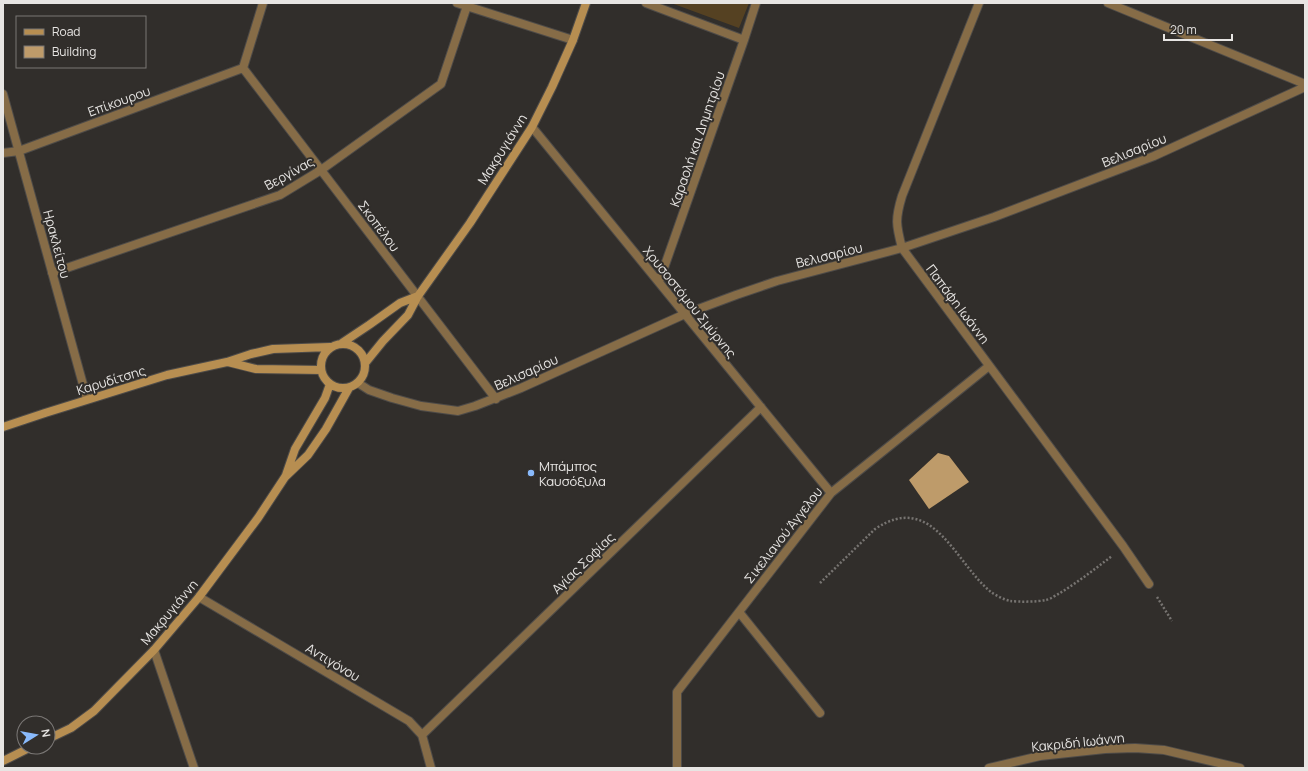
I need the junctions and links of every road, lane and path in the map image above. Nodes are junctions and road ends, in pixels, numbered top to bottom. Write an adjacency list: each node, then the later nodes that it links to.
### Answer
1 (263, 3): 11 (street)
2 (457, 3): 8 (street)
3 (586, 3): 9 (street, Μακρυγιάννη)
4 (646, 3): 10 (street)
5 (756, 3): 10 (street, Καραολή και Δημητρίου)
6 (979, 3): 19 (street, Παπάφη Ιωάννη)
7 (1108, 3): 12 (street)
8 (467, 6): 9 (street); 18 (street, Βεργίνας)
9 (573, 40): 15 (street, Μακρυγιάννη)
10 (744, 40): 21 (street, Καραολή και Δημητρίου)
11 (243, 68): 16 (street, Επίκουρου); 18 (street, Σκοπέλου)
12 (1305, 84)
13 (1305, 87): 19 (street, Βελισαρίου)
14 (3, 94): 16 (street, Ηρακλείτου)
15 (532, 126): 21 (street, Χρυσοστόμου Σμύρνης); 22 (street, Μακρυγιάννη)
16 (19, 151): 17 (street, Επίκουρου); 20 (street, Ηρακλείτου)
17 (3, 153)
18 (321, 170): 20 (street, Βεργίνας); 22 (street, Σκοπέλου)
19 (902, 248): 23 (street, Βελισαρίου); 28 (street, Παπάφη Ιωάννη)
20 (52, 273): 33 (street, Ηρακλείτου)
21 (659, 282): 23 (street, Χρυσοστόμου Σμύρνης)
22 (418, 296): 24 (street); 27 (street, Μακρυγιάννη); 34 (street, Σκοπέλου)
23 (685, 314): 34 (street, Βελισαρίου); 35 (street, Χρυσοστόμου Σμύρνης)
24 (342, 343): 25 (street); 27 (street)
25 (330, 347): 26 (street, Καρυδίτσης); 29 (street)
26 (227, 362): 29 (street, Καρυδίτσης); 33 (street, Καρυδίτσης)
27 (366, 362): 30 (street, Μακρυγιάννη)
28 (989, 366): 38 (street, Σικελιανού Άγγελου); 39 (street, Παπάφη Ιωάννη)
29 (321, 370): 31 (street)
30 (358, 383): 32 (street); 34 (street, Βελισαρίου)
31 (330, 384): 32 (street); 37 (street, Μακρυγιάννη)
32 (349, 388): 37 (street, Μακρυγιάννη)
33 (87, 399): 36 (street, Καρυδίτσης)
34 (496, 399)
35 (761, 407): 38 (street, Χρυσοστόμου Σμύρνης); 48 (street, Αγίας Σοφίας)
36 (3, 427)
37 (285, 477): 42 (street, Μακρυγιάννη)
38 (831, 493): 43 (street, Σικελιανού Άγγελου)
39 (1123, 546): 40 (path); 41 (street, Παπάφη Ιωάννη)
40 (820, 583)
41 (1149, 584): 44 (path)
42 (199, 597): 45 (street, Μακρυγιάννη); 48 (street, Αντιγόνου)
43 (739, 612): 46 (street); 53 (street, Σικελιανού Άγγελου)
44 (1172, 621)
45 (154, 650): 47 (street, Μακρυγιάννη); 51 (street)
46 (820, 713)
47 (56, 735)
48 (422, 735): 52 (street)
49 (16, 754): 50 (street)
50 (3, 761)
51 (194, 768)
52 (431, 768)
53 (677, 768)
54 (993, 768): 55 (street, Κακριδή Ιωάννη)
55 (1240, 768)

